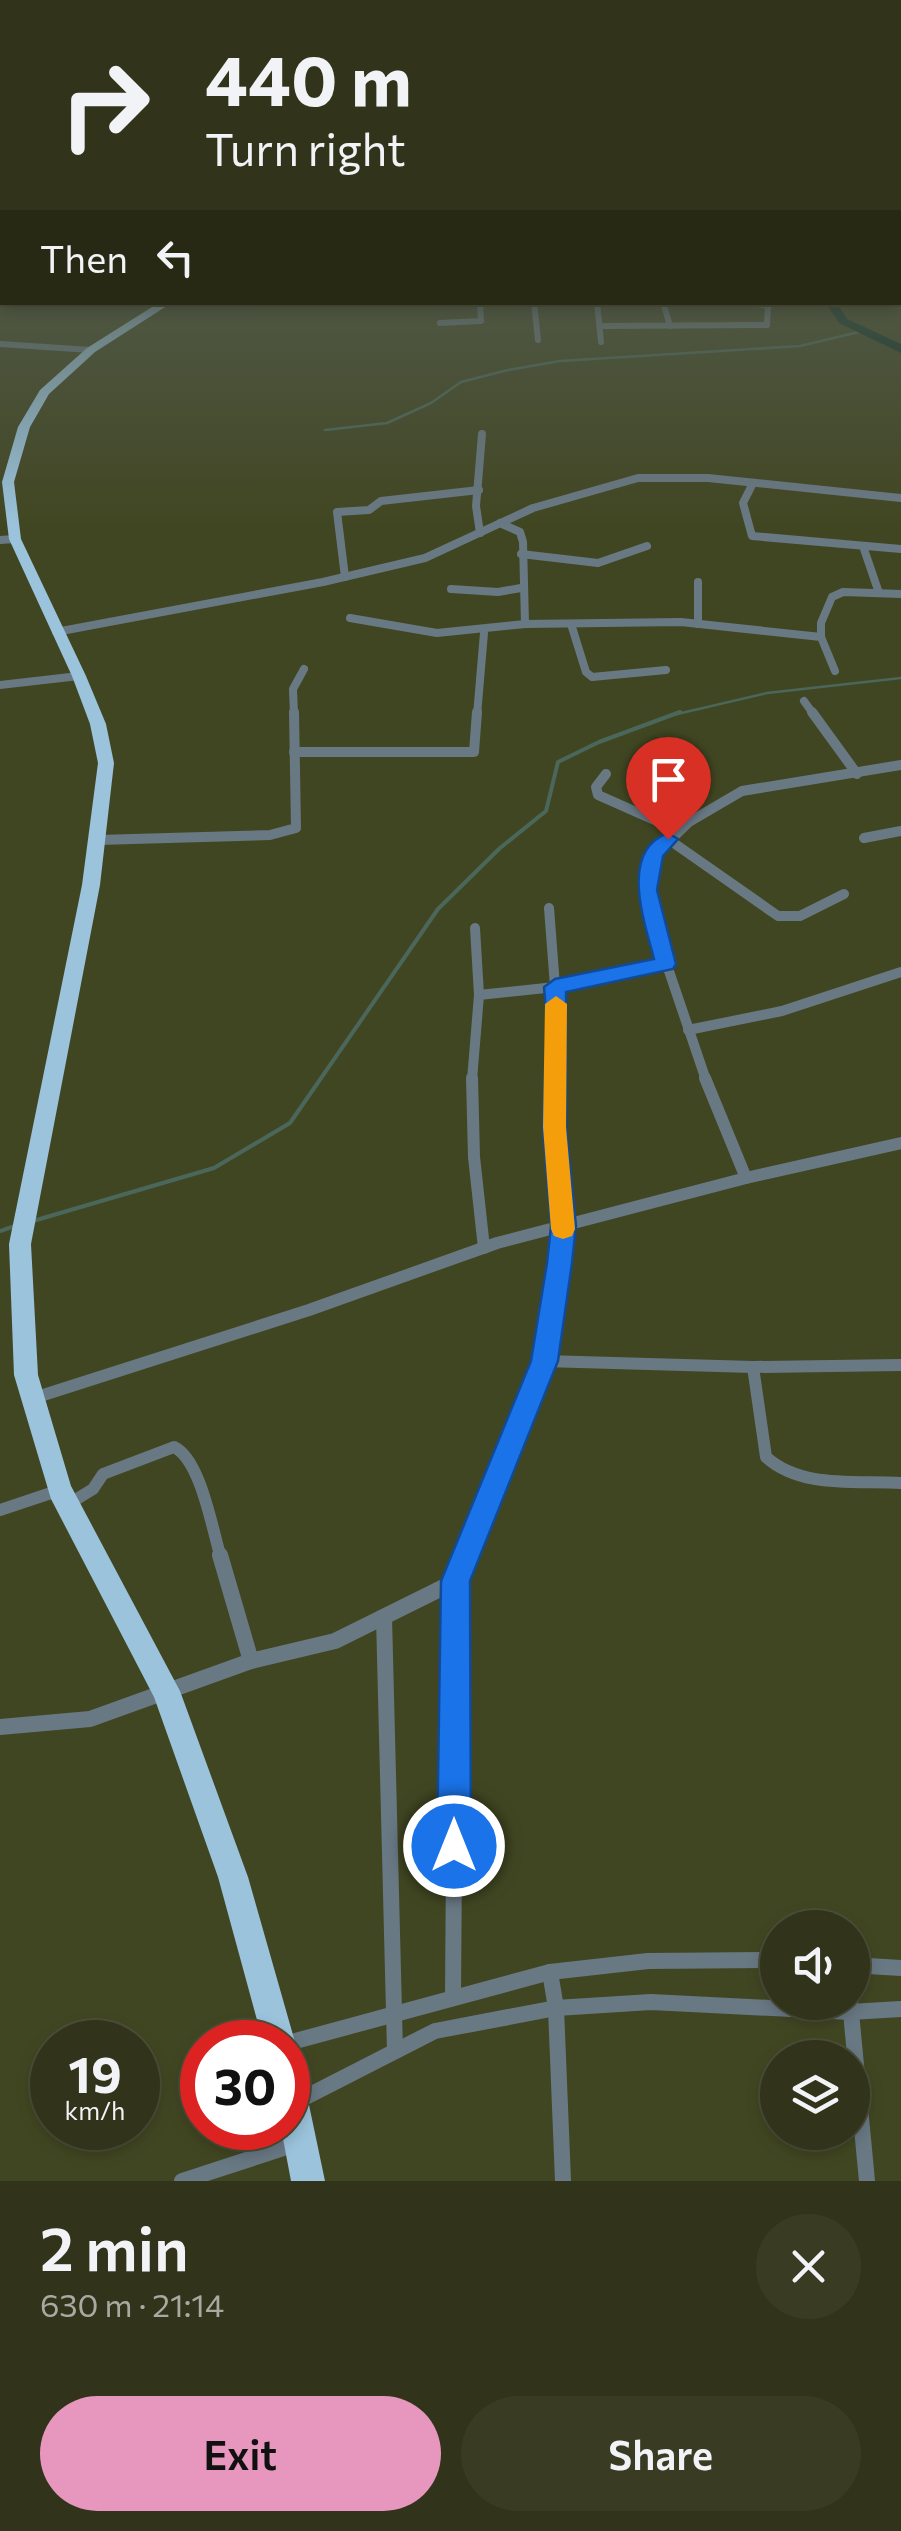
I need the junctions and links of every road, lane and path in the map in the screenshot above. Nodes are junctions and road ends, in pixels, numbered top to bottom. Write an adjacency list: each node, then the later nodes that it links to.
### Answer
1 (136, 322): 13 (highway)
2 (465, 322): 7 (street)
3 (536, 322): 10 (street)
4 (601, 322): 8 (street)
5 (669, 322): 9 (street)
6 (767, 322): 9 (street)
7 (440, 323)
8 (602, 326): 9 (street); 11 (street)
9 (670, 326)
10 (538, 340)
11 (602, 342)
12 (0, 344): 13 (street)
13 (91, 350): 20 (highway)
14 (482, 434): 16 (street)
15 (752, 484): 17 (street); 18 (street); 22 (street)
16 (479, 490): 19 (street); 25 (street)
17 (901, 498)
18 (500, 523): 19 (street); 24 (street)
19 (480, 533): 25 (street)
20 (8, 540): 35 (highway)
21 (647, 546): 24 (street)
22 (864, 549): 23 (street); 29 (street)
23 (901, 549)
24 (521, 554): 28 (street)
25 (345, 577): 35 (street)
26 (698, 582): 34 (street)
27 (450, 588): 28 (street)
28 (521, 588): 32 (street)
29 (880, 593): 30 (street); 37 (street)
30 (901, 594)
31 (350, 618): 36 (street)
32 (525, 624): 33 (street); 36 (street)
33 (571, 624): 34 (street); 39 (street)
34 (698, 624): 37 (street)
35 (56, 632): 41 (highway)
36 (484, 633): 44 (street)
37 (821, 637): 40 (street)
38 (304, 669): 44 (street)
39 (666, 670)
40 (835, 672)
41 (79, 676): 42 (street); 51 (highway)
42 (0, 685)
43 (804, 701): 47 (street)
44 (294, 752): 51 (street)
45 (901, 766): 47 (street)
46 (606, 774): 49 (street)
47 (858, 774): 49 (street)
48 (901, 832): 50 (street)
49 (673, 835): 52 (street); 55 (street)
50 (864, 838)
51 (98, 840): 67 (highway)
52 (844, 894)
53 (549, 908): 57 (street)
54 (475, 928): 58 (street)
55 (666, 964): 57 (street); 59 (street)
56 (901, 972): 59 (street)
57 (555, 987): 58 (street); 62 (street)
58 (479, 995): 63 (street)
59 (688, 1030): 61 (street)
60 (901, 1143): 61 (street)
61 (746, 1178): 62 (street)
62 (563, 1226): 63 (street); 64 (street)
63 (484, 1248): 67 (street)
64 (544, 1361): 66 (street); 71 (street)
65 (901, 1365): 66 (street)
66 (752, 1367): 68 (street)
67 (34, 1398): 69 (highway)
68 (901, 1483)
69 (64, 1497): 70 (street); 73 (street); 74 (highway)
70 (0, 1510)
71 (456, 1581): 72 (street); 80 (street)
72 (384, 1617): 73 (street); 85 (street)
73 (251, 1661): 74 (street)
74 (166, 1691): 75 (street); 86 (highway)
75 (0, 1727)
76 (760, 1960): 79 (street)
77 (870, 1965): 78 (street)
78 (901, 1968)
79 (550, 1972): 80 (street); 82 (street)
80 (453, 1997): 85 (street)
81 (760, 2005): 82 (street)
82 (556, 2008): 89 (street); 95 (street)
83 (870, 2008): 84 (street)
84 (901, 2009)
85 (392, 2017): 88 (street); 89 (street)
86 (274, 2020)
87 (851, 2020): 96 (street)
88 (310, 2038)
89 (394, 2052): 90 (street)
90 (310, 2085)
91 (276, 2150): 93 (street)
92 (302, 2150): 94 (highway)
93 (182, 2181)
94 (308, 2181)
95 (563, 2181)
96 (866, 2181)

